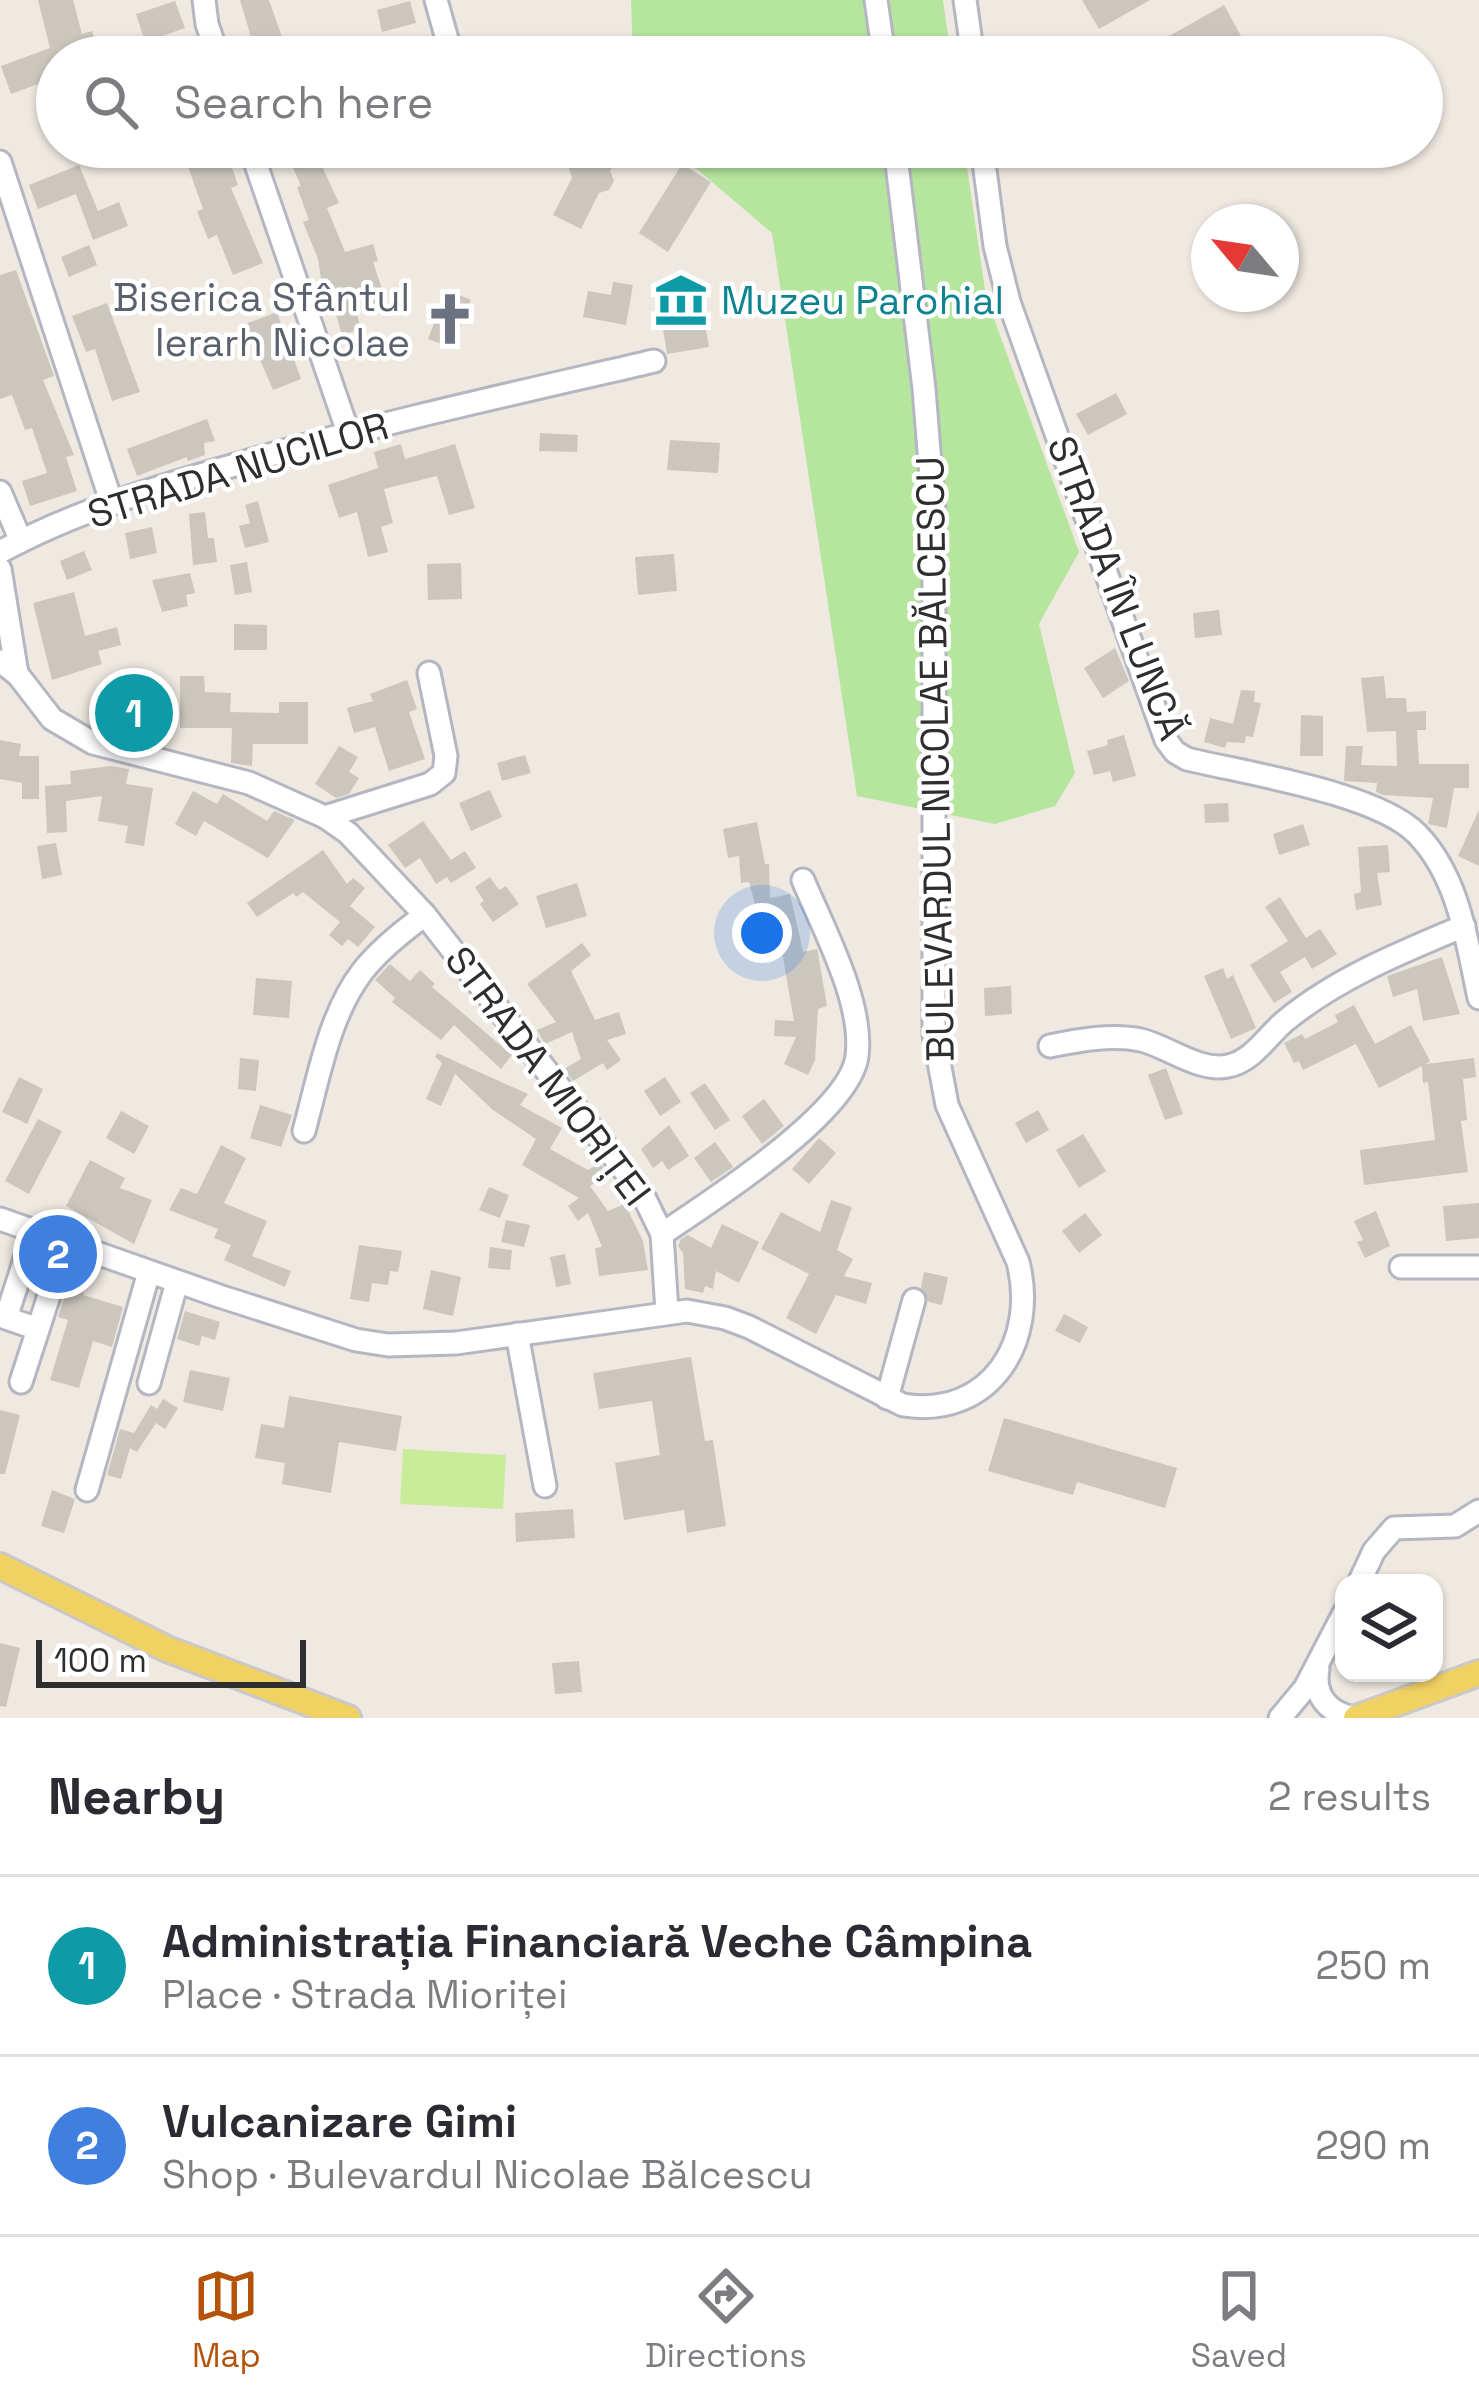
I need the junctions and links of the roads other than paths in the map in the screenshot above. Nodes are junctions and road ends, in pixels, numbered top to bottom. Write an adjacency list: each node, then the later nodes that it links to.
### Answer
1 (204, 0): 5 (street)
2 (436, 0): 6 (street)
3 (877, 0): 7 (street)
4 (965, 0): 8 (street)
5 (211, 36)
6 (446, 36)
7 (881, 36)
8 (970, 36)
9 (0, 162): 16 (street)
10 (257, 168): 14 (street)
11 (897, 168): 43 (street, BULEVARDUL NICOLAE BĂLCESCU)
12 (985, 168): 24 (street, STRADA ÎN LUNCĂ)
13 (654, 362): 14 (street, STRADA NUCILOR)
14 (348, 432): 16 (street, STRADA NUCILOR)
15 (0, 492): 17 (street)
16 (112, 504): 17 (street, STRADA NUCILOR)
17 (21, 541): 18 (street)
18 (0, 552)
19 (0, 569): 20 (street, STRADA MIORIȚEI)
20 (9, 668): 22 (street, STRADA MIORIȚEI)
21 (429, 673): 22 (street)
22 (325, 818): 25 (street, STRADA MIORIȚEI)
23 (802, 880): 31 (street)
24 (1468, 914): 26 (street, STRADA ÎN LUNCĂ); 27 (street)
25 (424, 915): 28 (street, STRADA MIORIȚEI); 31 (street, STRADA MIORIȚEI)
26 (1479, 998)
27 (1050, 1046)
28 (304, 1131)
29 (0, 1219): 30 (street, BULEVARDUL NICOLAE BĂLCESCU)
30 (34, 1231): 32 (street, BULEVARDUL NICOLAE BĂLCESCU); 39 (street)
31 (662, 1234): 38 (street, STRADA MIORIȚEI)
32 (66, 1243): 35 (street, BULEVARDUL NICOLAE BĂLCESCU); 39 (street)
33 (1479, 1267): 34 (street)
34 (1401, 1268)
35 (149, 1272): 36 (street, BULEVARDUL NICOLAE BĂLCESCU); 45 (street)
36 (177, 1282): 40 (street, BULEVARDUL NICOLAE BĂLCESCU); 42 (street)
37 (914, 1300): 43 (street)
38 (667, 1312): 40 (street, BULEVARDUL NICOLAE BĂLCESCU); 43 (street, BULEVARDUL NICOLAE BĂLCESCU)
39 (38, 1329): 41 (street)
40 (517, 1334): 44 (street)
41 (21, 1382)
42 (149, 1383)
43 (887, 1398)
44 (545, 1486)
45 (87, 1490)
46 (1479, 1510): 48 (street)
47 (0, 1566): 52 (main road)
48 (1362, 1574)
49 (1335, 1631): 50 (street)
50 (1319, 1662): 53 (street); 54 (street)
51 (1479, 1673): 54 (main road)
52 (348, 1718)
53 (1280, 1718)
54 (1355, 1718)

